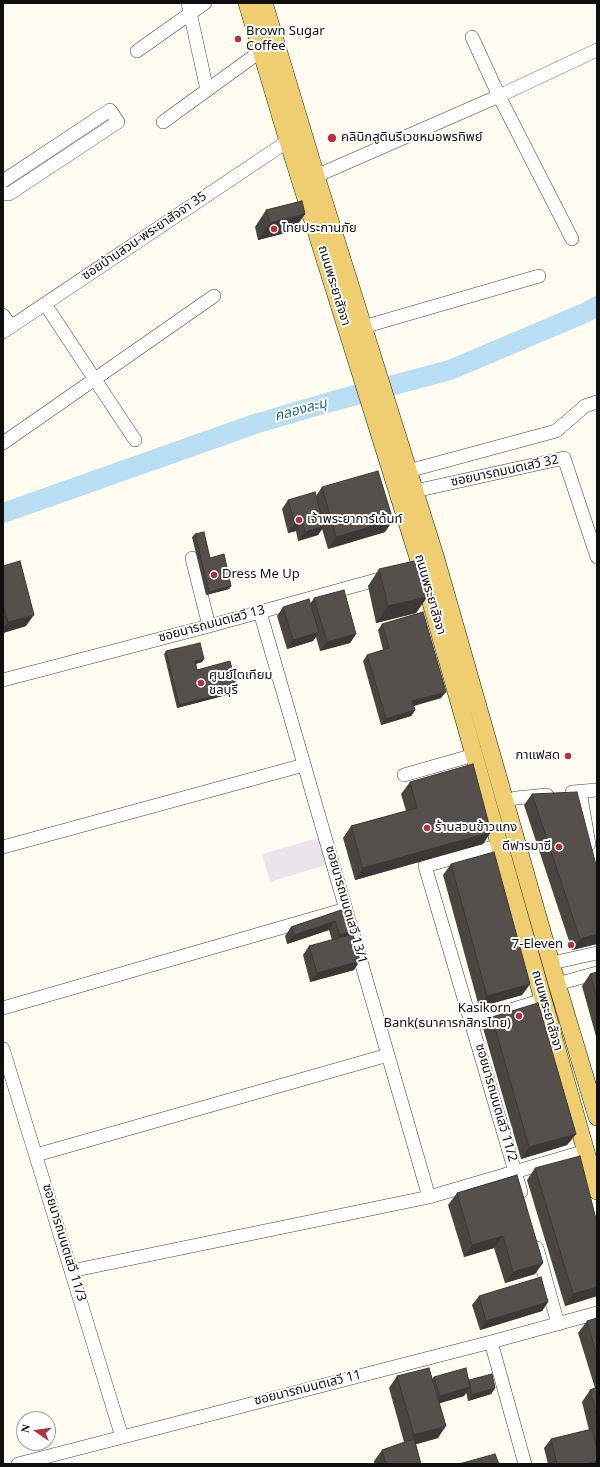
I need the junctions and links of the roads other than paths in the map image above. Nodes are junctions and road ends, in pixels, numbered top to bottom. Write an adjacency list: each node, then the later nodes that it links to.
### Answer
1 (205, 3): 4 (street)
2 (247, 3): 8 (main road, ถนนพระยาสัจจา)
3 (266, 4): 9 (main road, ถนนพระยาสัจจา)
4 (189, 8): 7 (street); 10 (street)
5 (472, 37): 11 (street)
6 (597, 50): 11 (street)
7 (137, 51)
8 (261, 51): 9 (main road, ถนนพระยาสัจจา); 10 (street)
9 (277, 76): 13 (main road, ถนนพระยาสัจจา); 16 (main road, ถนนพระยาสัจจา)
10 (207, 90): 12 (street)
11 (499, 96): 16 (street); 19 (street)
12 (163, 122)
13 (288, 142): 22 (street, ซอยบ้านสวน-พระยาสัจจา 35); 26 (main road, ถนนพระยาสัจจา)
14 (41, 156): 15 (street); 15 (street); 17 (street)
15 (49, 168): 18 (street)
16 (316, 176): 24 (main road, ถนนพระยาสัจจา)
17 (3, 181)
18 (3, 193)
19 (572, 239)
20 (540, 276): 24 (street)
21 (214, 296): 27 (street)
22 (45, 304): 25 (street, ซอยบ้านสวน-พระยาสัจจา 35); 27 (street)
23 (3, 316): 25 (street)
24 (363, 327): 26 (main road, ถนนพระยาสัจจา)
25 (7, 329)
26 (368, 371): 31 (main road, ถนนพระยาสัจจา); 35 (main road, ถนนพระยาสัจจา)
27 (95, 379): 29 (street); 30 (street)
28 (597, 402): 31 (street)
29 (135, 440)
30 (3, 443)
31 (408, 471): 32 (main road, ถนนพระยาสัจจา)
32 (415, 491): 33 (street, ซอยนารถมนตเสวี 32); 44 (main road, ถนนพระยาสัจจา)
33 (597, 557)
34 (192, 558): 37 (street)
35 (408, 571): 36 (street, ซอยนารถมนตเสวี 13); 39 (main road, ถนนพระยาสัจจา)
36 (260, 612): 37 (street, ซอยนารถมนตเสวี 13); 40 (street, ซอยนารถมนตเสวี 13/1)
37 (209, 626): 38 (street, ซอยนารถมนตเสวี 13)
38 (3, 680)
39 (474, 755): 41 (street); 45 (main road, ถนนพระยาสัจจา)
40 (304, 765): 46 (street); 48 (street, ซอยนารถมนตเสวี 13/1)
41 (404, 775)
42 (597, 790): 43 (street)
43 (580, 791): 44 (street); 47 (street)
44 (505, 801): 50 (main road, ถนนพระยาสัจจา)
45 (500, 846): 53 (main road, ถนนพระยาสัจจา); 55 (street, ซอยนารถมนตเสวี 11/2)
46 (3, 847)
47 (591, 859)
48 (346, 909): 54 (street); 57 (street, ซอยนารถมนตเสวี 13/1)
49 (597, 953): 50 (street)
50 (552, 963): 52 (main road, ถนนพระยาสัจจา)
51 (597, 973): 52 (street)
52 (557, 984): 58 (main road, ถนนพระยาสัจจา)
53 (543, 1000): 55 (street); 59 (main road, ถนนพระยาสัจจา)
54 (3, 1008)
55 (471, 1022): 61 (street, ซอยนารถมนตเสวี 11/2)
56 (3, 1048): 60 (street, ซอยนารถมนตเสวี 11/3)
57 (388, 1055): 60 (street); 63 (street, ซอยนารถมนตเสวี 13/1)
58 (597, 1117)
59 (586, 1151): 61 (street); 62 (main road, ถนนพระยาสัจจา)
60 (36, 1155): 66 (street, ซอยนารถมนตเสวี 11/3)
61 (515, 1172): 63 (street); 64 (street, ซอยนารถมนตเสวี 11/2)
62 (597, 1191)
63 (429, 1197): 66 (street)
64 (524, 1203)
65 (532, 1233): 68 (street)
66 (71, 1271): 70 (street, ซอยนารถมนตเสวี 11/3)
67 (597, 1313): 68 (street, ซอยนารถมนตเสวี 11)
68 (558, 1324): 69 (street, ซอยนารถมนตเสวี 11)
69 (490, 1342): 70 (street, ซอยนารถมนตเสวี 11); 72 (street)
70 (122, 1437): 71 (street, ซอยนารถมนตเสวี 11)
71 (18, 1464)
72 (525, 1464)

